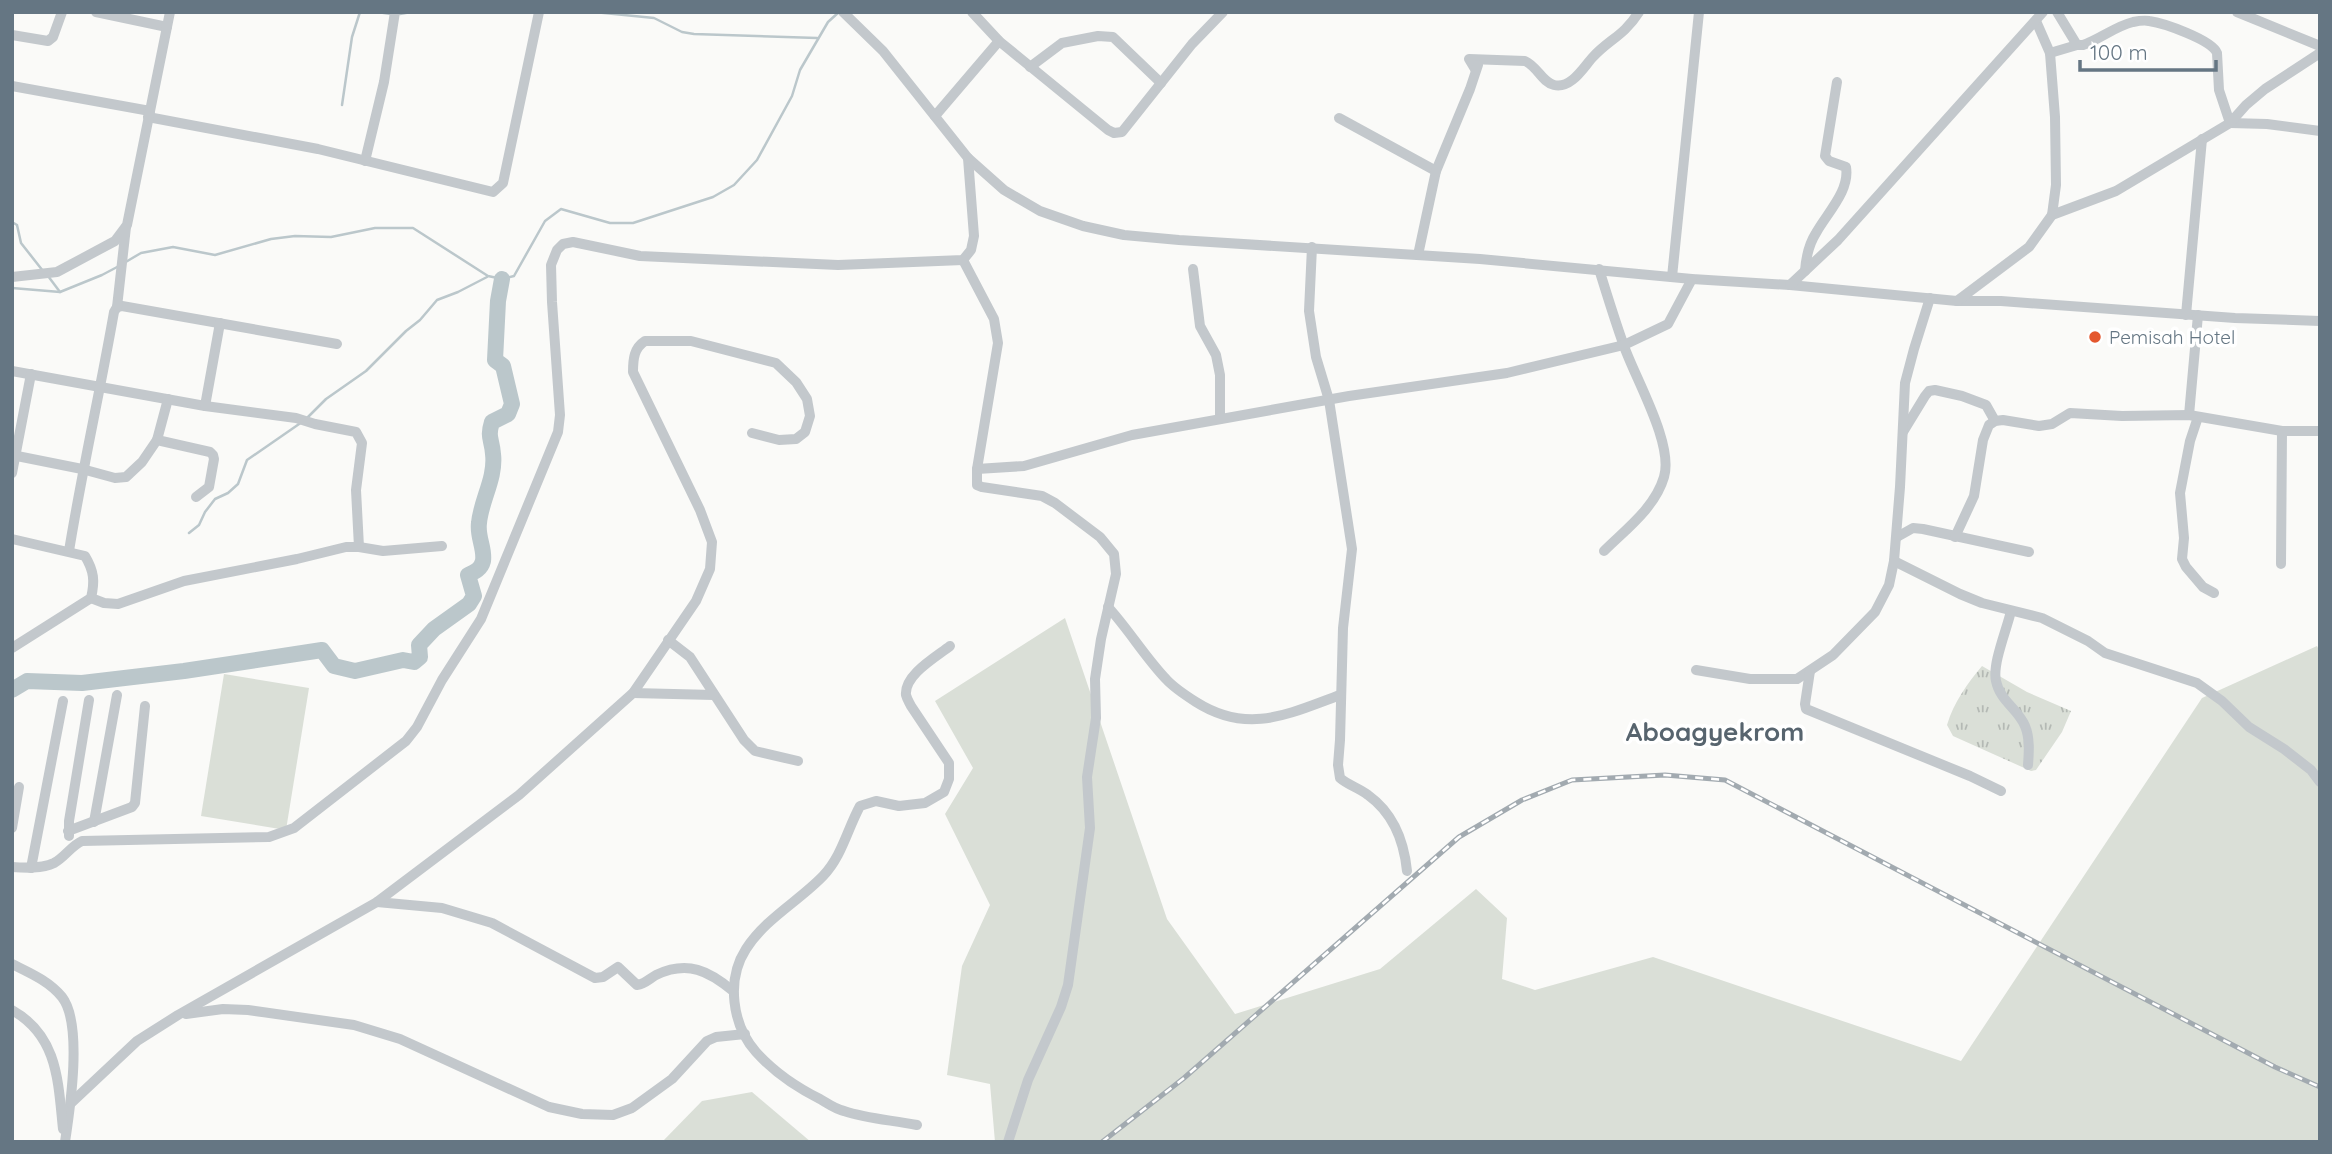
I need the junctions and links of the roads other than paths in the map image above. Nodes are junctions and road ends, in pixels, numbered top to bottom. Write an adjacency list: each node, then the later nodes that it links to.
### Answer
1 (62, 12): 15 (street)
2 (96, 12): 14 (street)
3 (170, 12): 14 (street)
4 (395, 12): 32 (street)
5 (539, 12): 32 (street)
6 (843, 12): 26 (street)
7 (972, 12): 16 (street)
8 (1223, 12): 23 (street)
9 (1639, 12): 33 (street)
10 (1699, 12): 43 (street)
11 (2057, 12): 17 (street)
12 (2238, 12): 18 (street)
13 (2039, 17): 19 (street); 41 (street)
14 (167, 27): 25 (street)
15 (12, 35)
16 (999, 41): 21 (street); 26 (street)
17 (2077, 45): 19 (street); 28 (street)
18 (2320, 46)
19 (2050, 53): 34 (street)
20 (2320, 53): 28 (street)
21 (1030, 67): 23 (street); 23 (street)
22 (1837, 82): 41 (street)
23 (1161, 83)
24 (12, 86): 25 (street)
25 (149, 114): 32 (street); 35 (street)
26 (935, 117): 31 (street)
27 (1339, 118): 33 (street)
28 (2230, 122): 29 (street); 30 (street)
29 (2320, 131)
30 (2202, 139): 34 (street); 49 (street)
31 (968, 158): 36 (street); 38 (street)
32 (365, 161)
33 (1436, 171): 37 (street)
34 (2052, 215): 47 (street)
35 (127, 225): 42 (street); 48 (street)
36 (1312, 247): 37 (street); 59 (street)
37 (1418, 255): 39 (street)
38 (963, 260): 71 (street); 108 (street)
39 (1599, 269): 43 (street); 54 (street)
40 (1193, 270): 62 (street)
41 (1805, 271): 45 (street)
42 (12, 277)
43 (1672, 277): 44 (street)
44 (1692, 279): 45 (street); 54 (street)
45 (1790, 285): 46 (street)
46 (1930, 298): 47 (street); 67 (street)
47 (1957, 300): 49 (street)
48 (117, 307): 52 (street); 57 (street)
49 (2186, 315): 50 (street)
50 (2198, 316): 51 (street); 61 (street)
51 (2320, 321)
52 (220, 323): 53 (street); 60 (street)
53 (337, 344)
54 (1623, 345): 59 (street); 80 (street)
55 (12, 371): 56 (street)
56 (31, 374): 57 (street); 69 (street)
57 (101, 386): 58 (street); 70 (street)
58 (168, 399): 60 (street); 68 (street)
59 (1329, 400): 62 (street); 96 (street)
60 (205, 406): 78 (street)
61 (2193, 416): 63 (street); 64 (street); 84 (street)
62 (1220, 419): 71 (street)
63 (1995, 421): 67 (street); 75 (street)
64 (2282, 431): 65 (street); 83 (street)
65 (2320, 431)
66 (752, 433): 88 (street)
67 (1902, 435): 74 (street)
68 (157, 440): 70 (street); 73 (street)
69 (14, 455): 70 (street); 72 (street)
70 (82, 468): 79 (street)
71 (977, 469): 86 (street)
72 (12, 473)
73 (196, 497)
74 (1897, 537): 75 (street); 82 (street)
75 (1955, 537): 81 (street)
76 (12, 539): 79 (street)
77 (442, 546): 78 (street)
78 (359, 547): 85 (street)
79 (69, 551): 85 (street)
80 (1604, 551)
81 (2029, 552)
82 (1894, 561): 87 (street); 92 (street)
83 (2281, 564)
84 (2214, 593)
85 (90, 598): 90 (street)
86 (1108, 607): 96 (street); 121 (street)
87 (2011, 611): 101 (street); 102 (street)
88 (668, 640): 93 (street); 95 (street)
89 (950, 646): 114 (street)
90 (12, 648)
91 (1696, 670): 92 (street)
92 (1810, 671): 104 (street)
93 (633, 693): 95 (street); 112 (street)
94 (117, 695): 105 (street)
95 (714, 695): 100 (street)
96 (1340, 695): 111 (street)
97 (63, 701): 110 (street)
98 (89, 701): 107 (street)
99 (145, 706): 105 (street)
100 (798, 761)
101 (2028, 765)
102 (2320, 782)
103 (19, 787): 106 (street)
104 (2001, 791)
105 (94, 822): 107 (street)
106 (12, 828)
107 (68, 831): 108 (street)
108 (74, 845): 110 (street)
109 (12, 867): 110 (street)
110 (31, 868)
111 (1407, 871)
112 (377, 902): 114 (street); 116 (street)
113 (12, 964): 118 (street)
114 (733, 991): 117 (street)
115 (12, 1010): 120 (street)
116 (178, 1015): 117 (street); 118 (street)
117 (745, 1034): 119 (street)
118 (71, 1103): 120 (street)
119 (917, 1125)
120 (64, 1142)
121 (1007, 1142)

